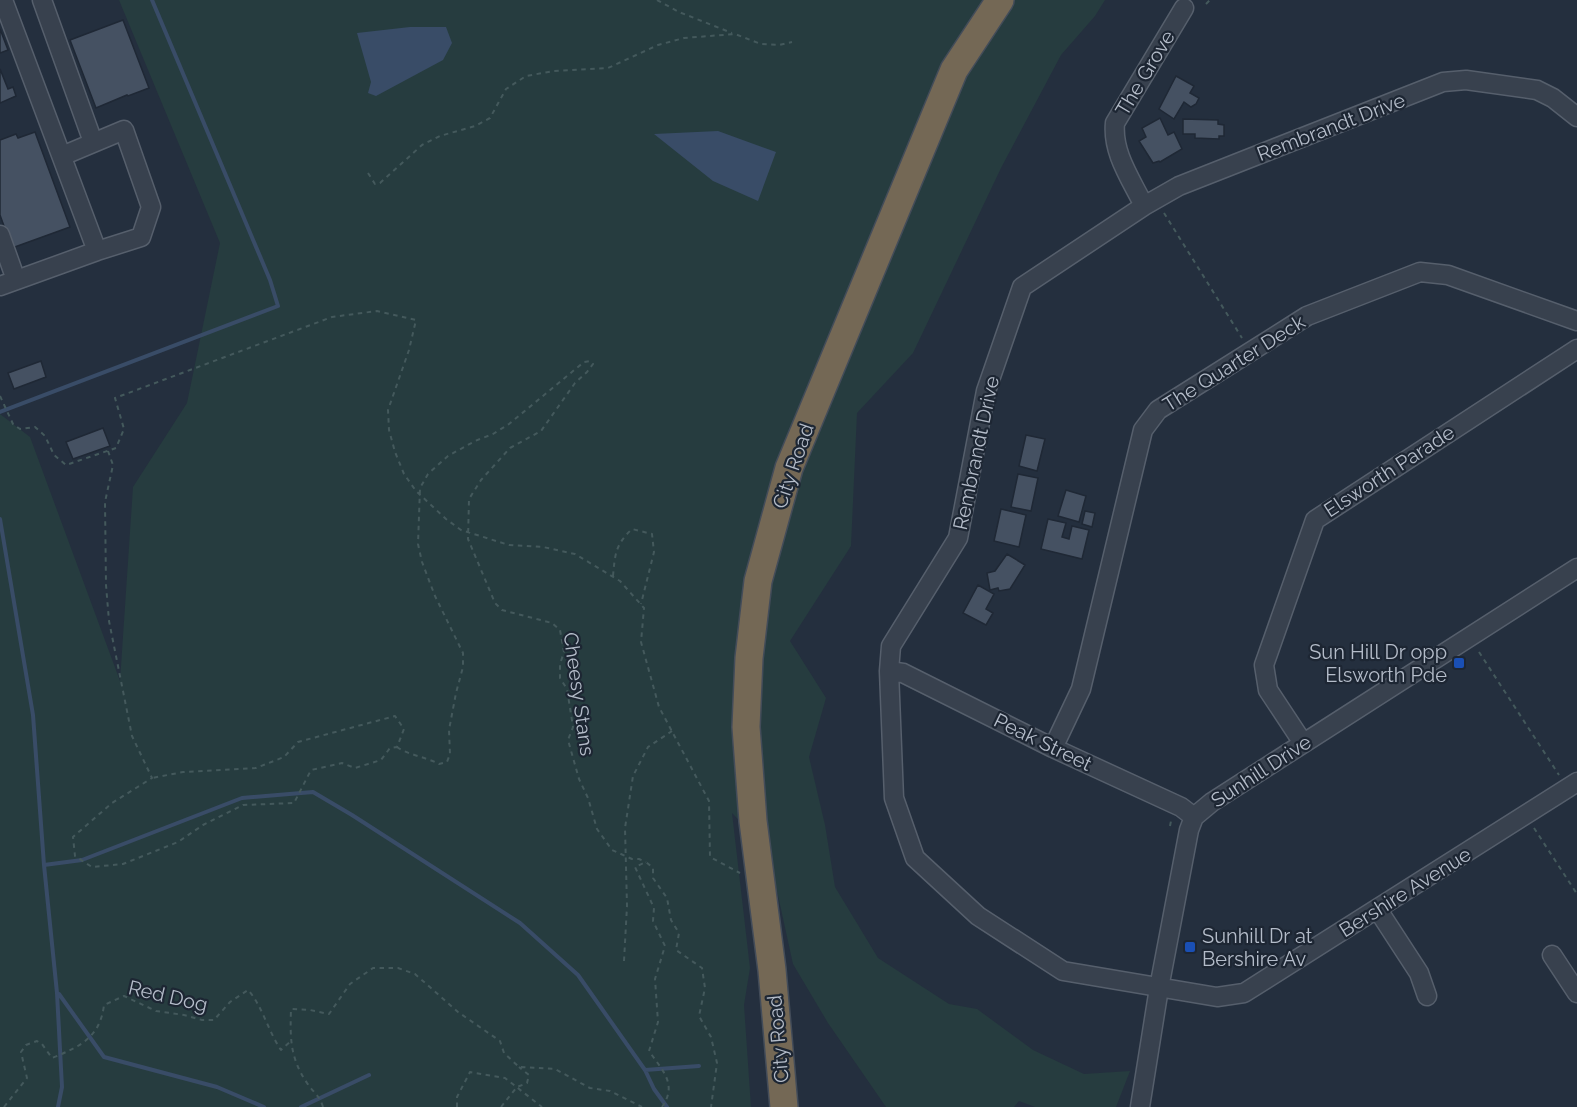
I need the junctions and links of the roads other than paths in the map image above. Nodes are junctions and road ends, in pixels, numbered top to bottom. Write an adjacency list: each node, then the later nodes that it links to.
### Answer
1 (3, 0): 7 (street)
2 (42, 0): 6 (street)
3 (1000, 0): 22 (highway, City Road)
4 (1184, 8): 8 (street, The Grove)
5 (1577, 117): 8 (street, Rembrandt Drive)
6 (93, 142): 7 (street); 10 (street)
7 (62, 156): 10 (street)
8 (1144, 206): 15 (street, Rembrandt Drive)
9 (0, 235): 11 (street)
10 (97, 251): 11 (street)
11 (8, 283)
12 (1577, 321): 17 (street, The Quarter Deck)
13 (1577, 350): 16 (street, Elsworth Parade)
14 (1577, 568): 16 (street, Sunhill Drive)
15 (890, 671): 17 (street, Peak Street); 23 (street, Rembrandt Drive)
16 (1303, 743): 19 (street, Sunhill Drive)
17 (1053, 748): 19 (street, Peak Street)
18 (1568, 780): 20 (street, Bershire Avenue)
19 (1194, 818): 23 (street, Sunhill Drive)
20 (1378, 910): 23 (street, Bershire Avenue); 25 (street)
21 (1552, 955): 24 (street)
22 (772, 970): 26 (highway, City Road); 27 (highway, City Road)
23 (1159, 988): 28 (street, Sunhill Drive)
24 (1577, 993)
25 (1427, 996)
26 (766, 1107)
27 (784, 1107)
28 (1140, 1107)

